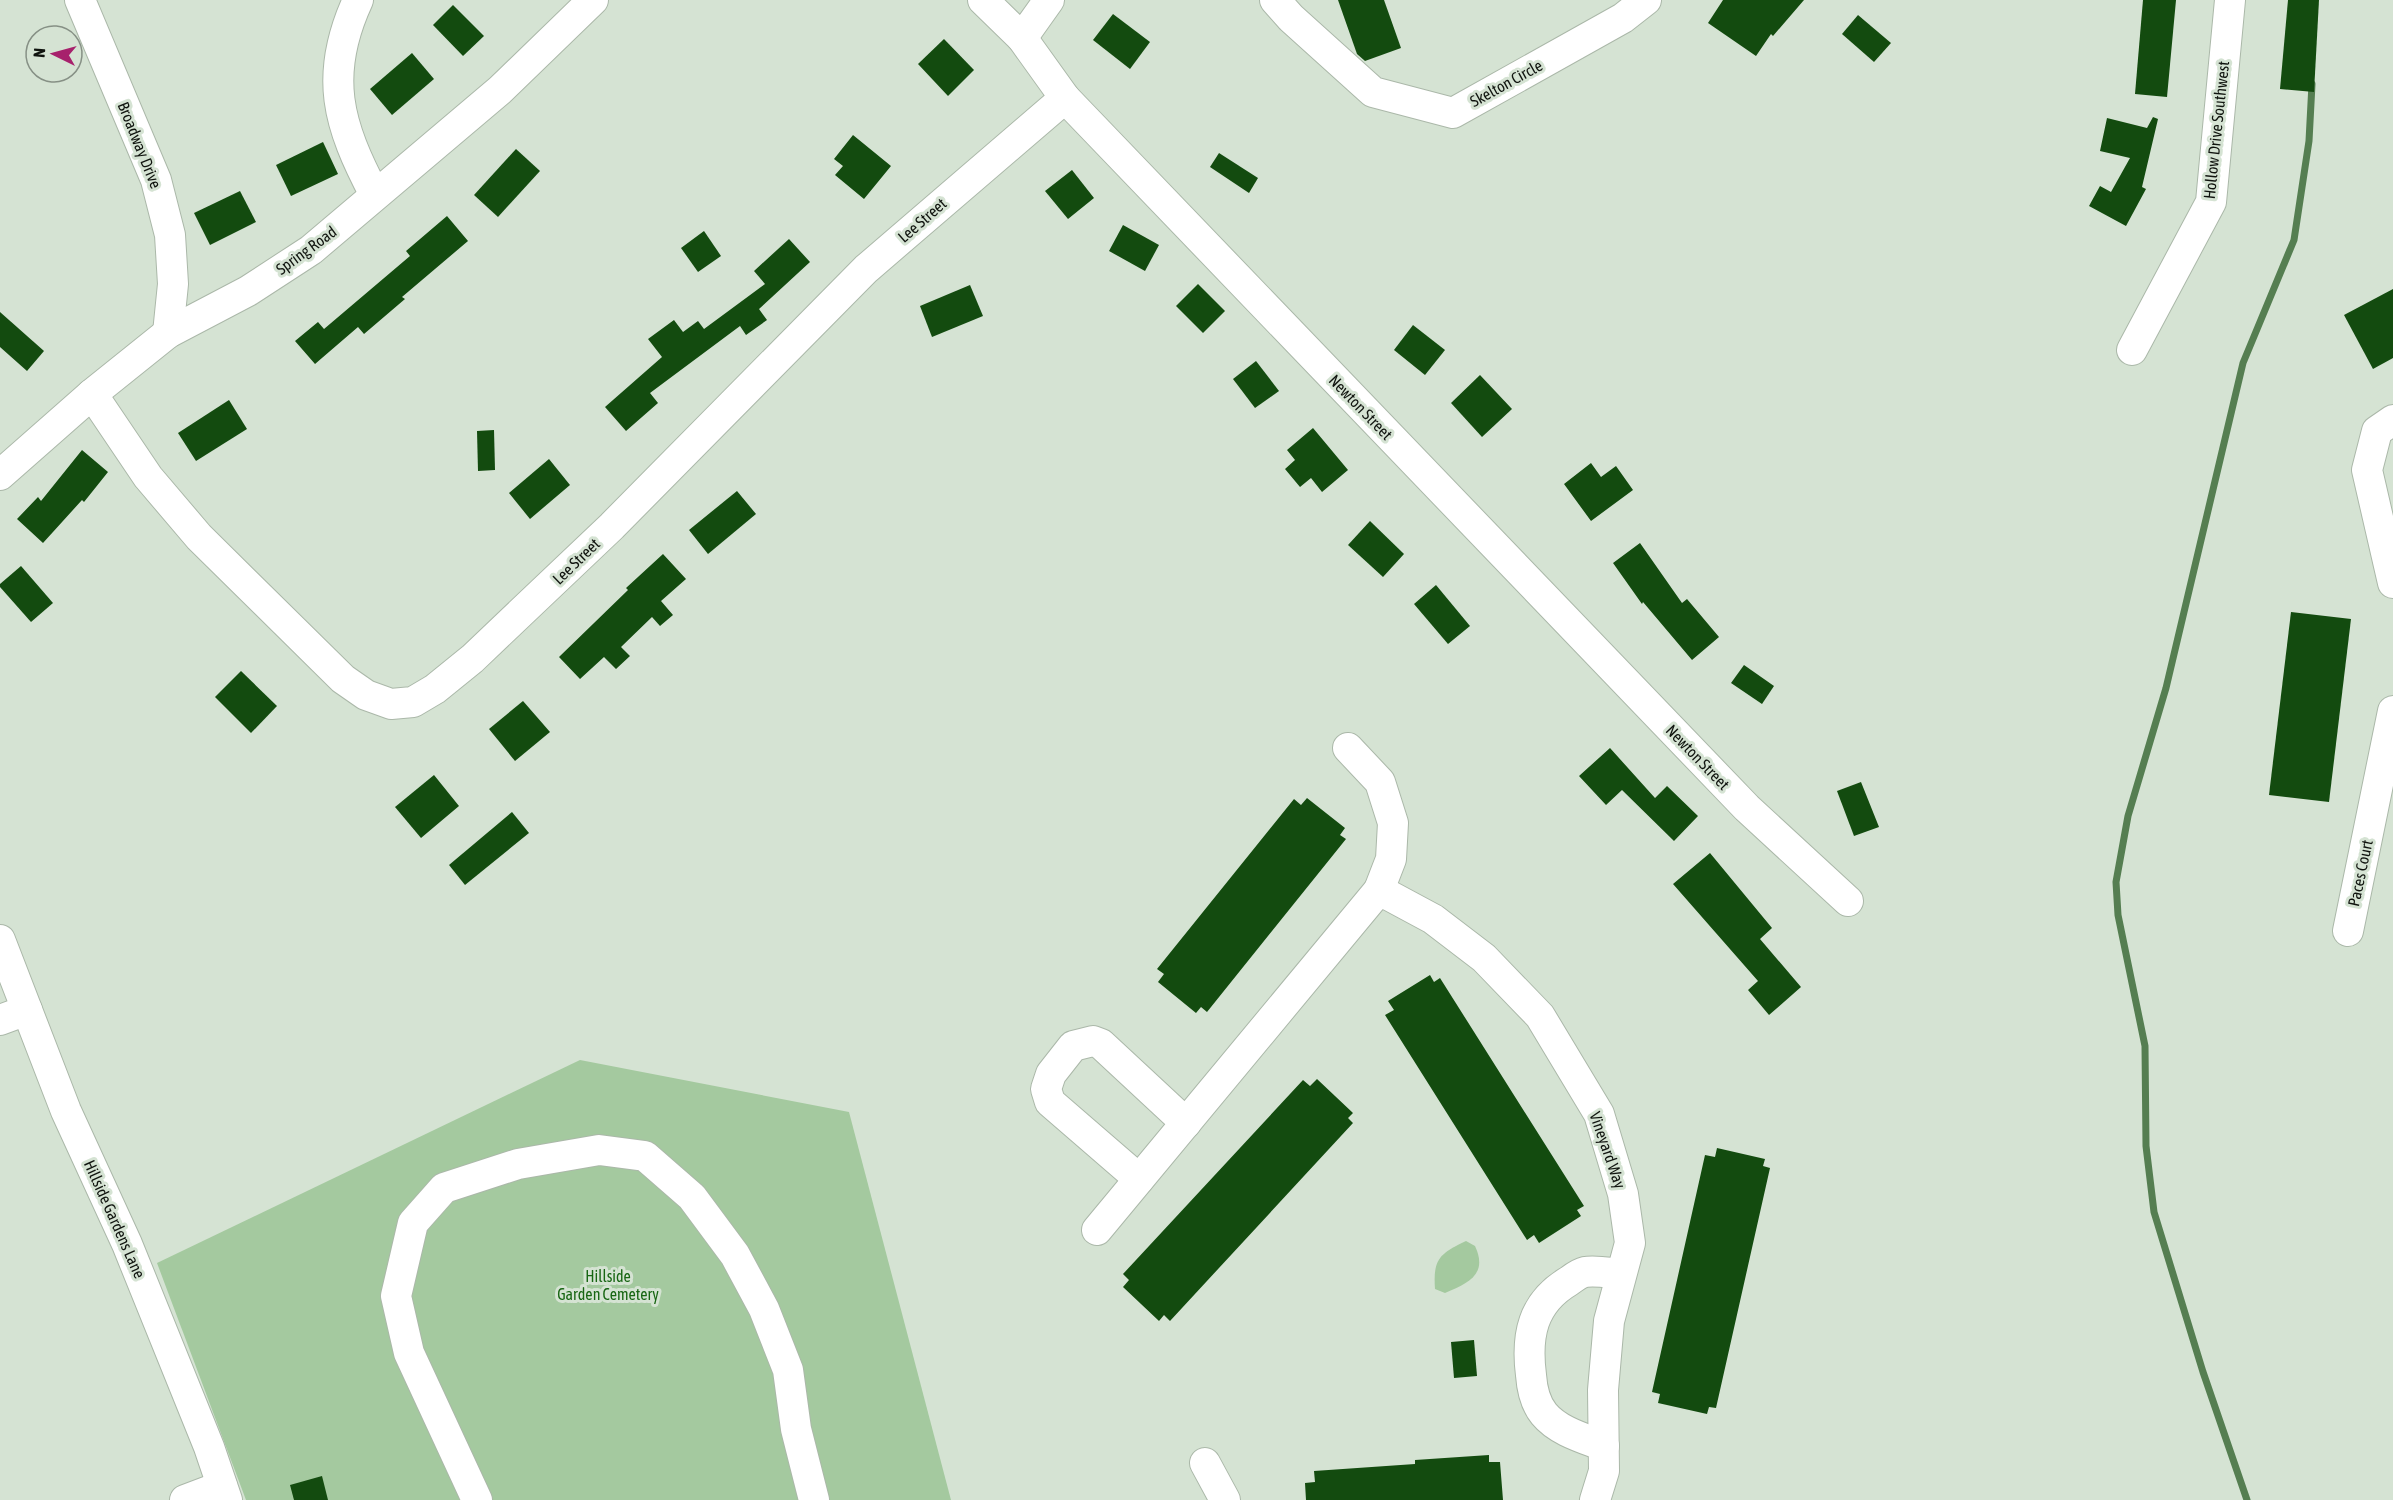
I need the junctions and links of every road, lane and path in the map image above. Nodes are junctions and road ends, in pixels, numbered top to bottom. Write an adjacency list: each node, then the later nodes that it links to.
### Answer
1 (80, 0): 12 (street, Broadway Drive)
2 (358, 0): 11 (street)
3 (593, 0): 11 (street, Spring Road)
4 (983, 0): 9 (street, Newton Street)
5 (1049, 0): 9 (street)
6 (1275, 0): 8 (street, Skelton Circle)
7 (2230, 0): 13 (street, Hollow Drive Southwest)
8 (1634, 9)
9 (1022, 38): 10 (street, Newton Street)
10 (1065, 98): 14 (street, Lee Street); 22 (street, Newton Street)
11 (375, 195): 12 (street, Spring Road)
12 (168, 333): 14 (street, Spring Road)
13 (2132, 350)
14 (92, 394): 16 (street, Spring Road)
15 (2393, 420): 17 (street)
16 (0, 476)
17 (2393, 583)
18 (2393, 711): 20 (street, Paces Court)
19 (1348, 748): 21 (street)
20 (2383, 818): 23 (street, Paces Court)
21 (1379, 890): 26 (street); 29 (street, Vineyard Way)
22 (1848, 901)
23 (2348, 931)
24 (0, 939): 25 (street, Hillside Gardens Lane)
25 (14, 1015): 32 (street, Hillside Gardens Lane)
26 (1186, 1123): 27 (street); 27 (street)
27 (1139, 1179): 28 (street)
28 (1097, 1230)
29 (1621, 1274): 30 (street, Vineyard Way); 30 (street)
30 (1604, 1446): 37 (street, Vineyard Way)
31 (1205, 1463): 36 (street)
32 (225, 1493): 33 (street)
33 (184, 1500)
34 (477, 1500): 35 (street)
35 (814, 1500)
36 (1225, 1500)
37 (1595, 1500)

